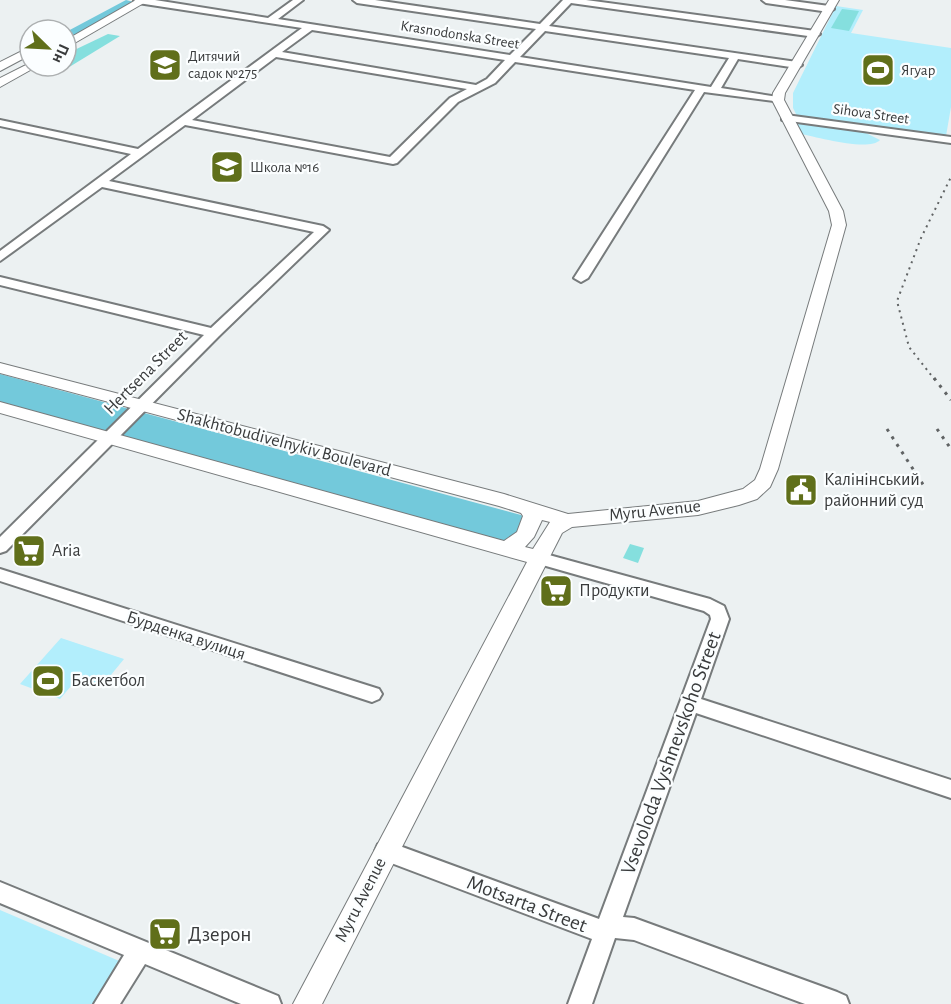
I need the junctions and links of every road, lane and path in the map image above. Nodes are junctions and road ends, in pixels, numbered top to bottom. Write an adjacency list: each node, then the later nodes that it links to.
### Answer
1 (138, 0): 2 (street, Krasnodonska Street)
2 (143, 0): 8 (street, Krasnodonska Street); 12 (main road)
3 (299, 0): 8 (street)
4 (357, 0): 10 (street)
5 (568, 0): 10 (street); 11 (street)
6 (766, 0): 7 (street)
7 (831, 4): 11 (main road)
8 (269, 21): 9 (street, Krasnodonska Street)
9 (310, 27): 13 (street); 16 (street, Krasnodonska Street)
10 (543, 28): 14 (street); 16 (street)
11 (815, 34): 17 (main road)
12 (78, 38)
13 (274, 54): 22 (street); 26 (street)
14 (735, 56): 17 (street); 23 (street)
15 (18, 57): 18 (main road)
16 (514, 58): 21 (street, Krasnodonska Street); 22 (street)
17 (798, 65): 24 (main road)
18 (0, 68)
19 (18, 73): 20 (main road)
20 (0, 83)
21 (702, 87): 23 (street, Krasnodonska Street); 32 (street)
22 (478, 88): 26 (street)
23 (715, 89): 24 (street, Krasnodonska Street)
24 (778, 100): 25 (main road, Myru Avenue)
25 (786, 118): 28 (street, Sihova Street); 40 (main road, Myru Avenue)
26 (183, 121): 29 (street)
27 (0, 123): 29 (street)
28 (946, 139)
29 (141, 153): 30 (street)
30 (100, 183): 31 (street); 34 (street, Hertsena Street)
31 (0, 257)
32 (581, 278)
33 (0, 281): 34 (street)
34 (214, 333): 36 (street, Hertsena Street)
35 (0, 368): 36 (main road, Shakhtobudivelnykiv Boulevard)
36 (141, 405): 38 (street, Hertsena Street); 39 (main road, Shakhtobudivelnykiv Boulevard)
37 (0, 407): 38 (main road)
38 (110, 438): 41 (street, Hertsena Street); 42 (main road)
39 (528, 509): 40 (main road, Shakhtobudivelnykiv Boulevard); 42 (main road)
40 (568, 521): 43 (main road, Myru Avenue)
41 (0, 547)
42 (505, 548): 43 (main road)
43 (538, 558): 46 (street, Vsevoloda Vyshnevskoho Street); 48 (main road, Myru Avenue)
44 (0, 575): 45 (street, Бурденка вулиця)
45 (372, 694)
46 (689, 703): 47 (street); 50 (street, Vsevoloda Vyshnevskoho Street)
47 (951, 789)
48 (386, 851): 50 (street, Motsarta Street); 54 (main road, Myru Avenue)
49 (0, 892): 51 (street)
50 (607, 927): 55 (street, Vsevoloda Vyshnevskoho Street); 56 (street, Motsarta Street)
51 (140, 951): 52 (street); 53 (street)
52 (106, 1004)
53 (269, 1004)
54 (307, 1004)
55 (580, 1004)
56 (837, 1004)

